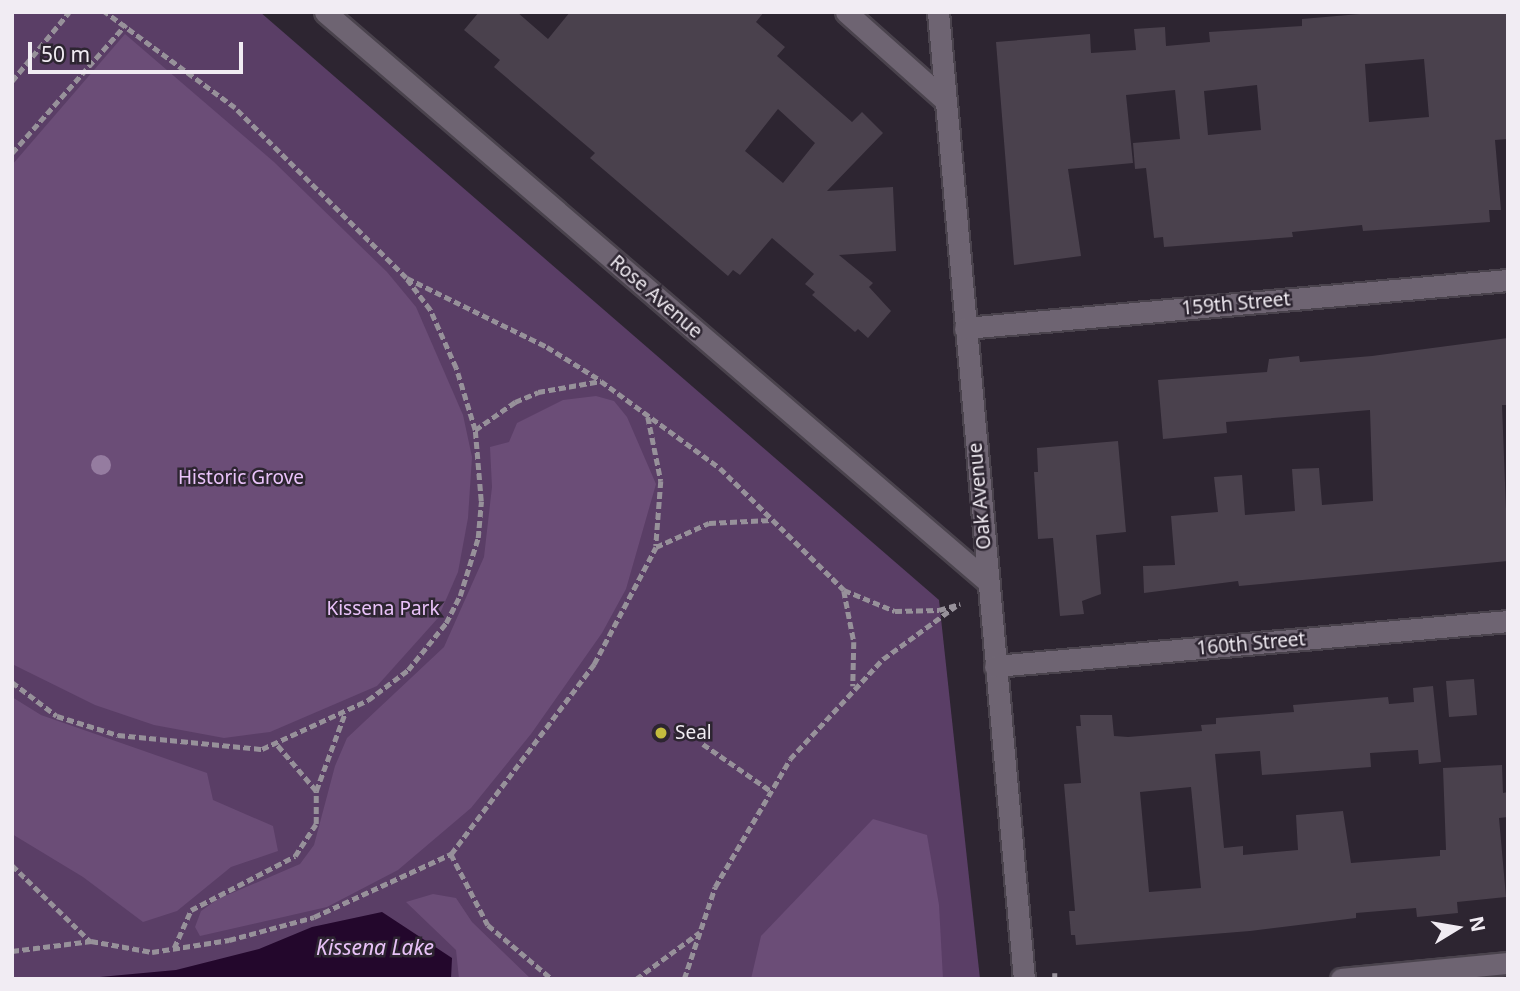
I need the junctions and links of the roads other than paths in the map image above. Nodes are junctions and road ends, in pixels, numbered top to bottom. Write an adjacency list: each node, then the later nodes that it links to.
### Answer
1 (325, 12): 7 (street, Rose Avenue)
2 (846, 12): 4 (street)
3 (938, 12): 4 (street, Oak Avenue)
4 (946, 101): 6 (street, Oak Avenue)
5 (1508, 279): 6 (street, 159th Street)
6 (965, 328): 7 (street, Oak Avenue)
7 (987, 581): 9 (street, Oak Avenue)
8 (1508, 621): 9 (street, 160th Street)
9 (995, 666): 11 (street, Oak Avenue)
10 (1508, 964): 12 (street)
11 (1024, 979)
12 (1341, 979)

